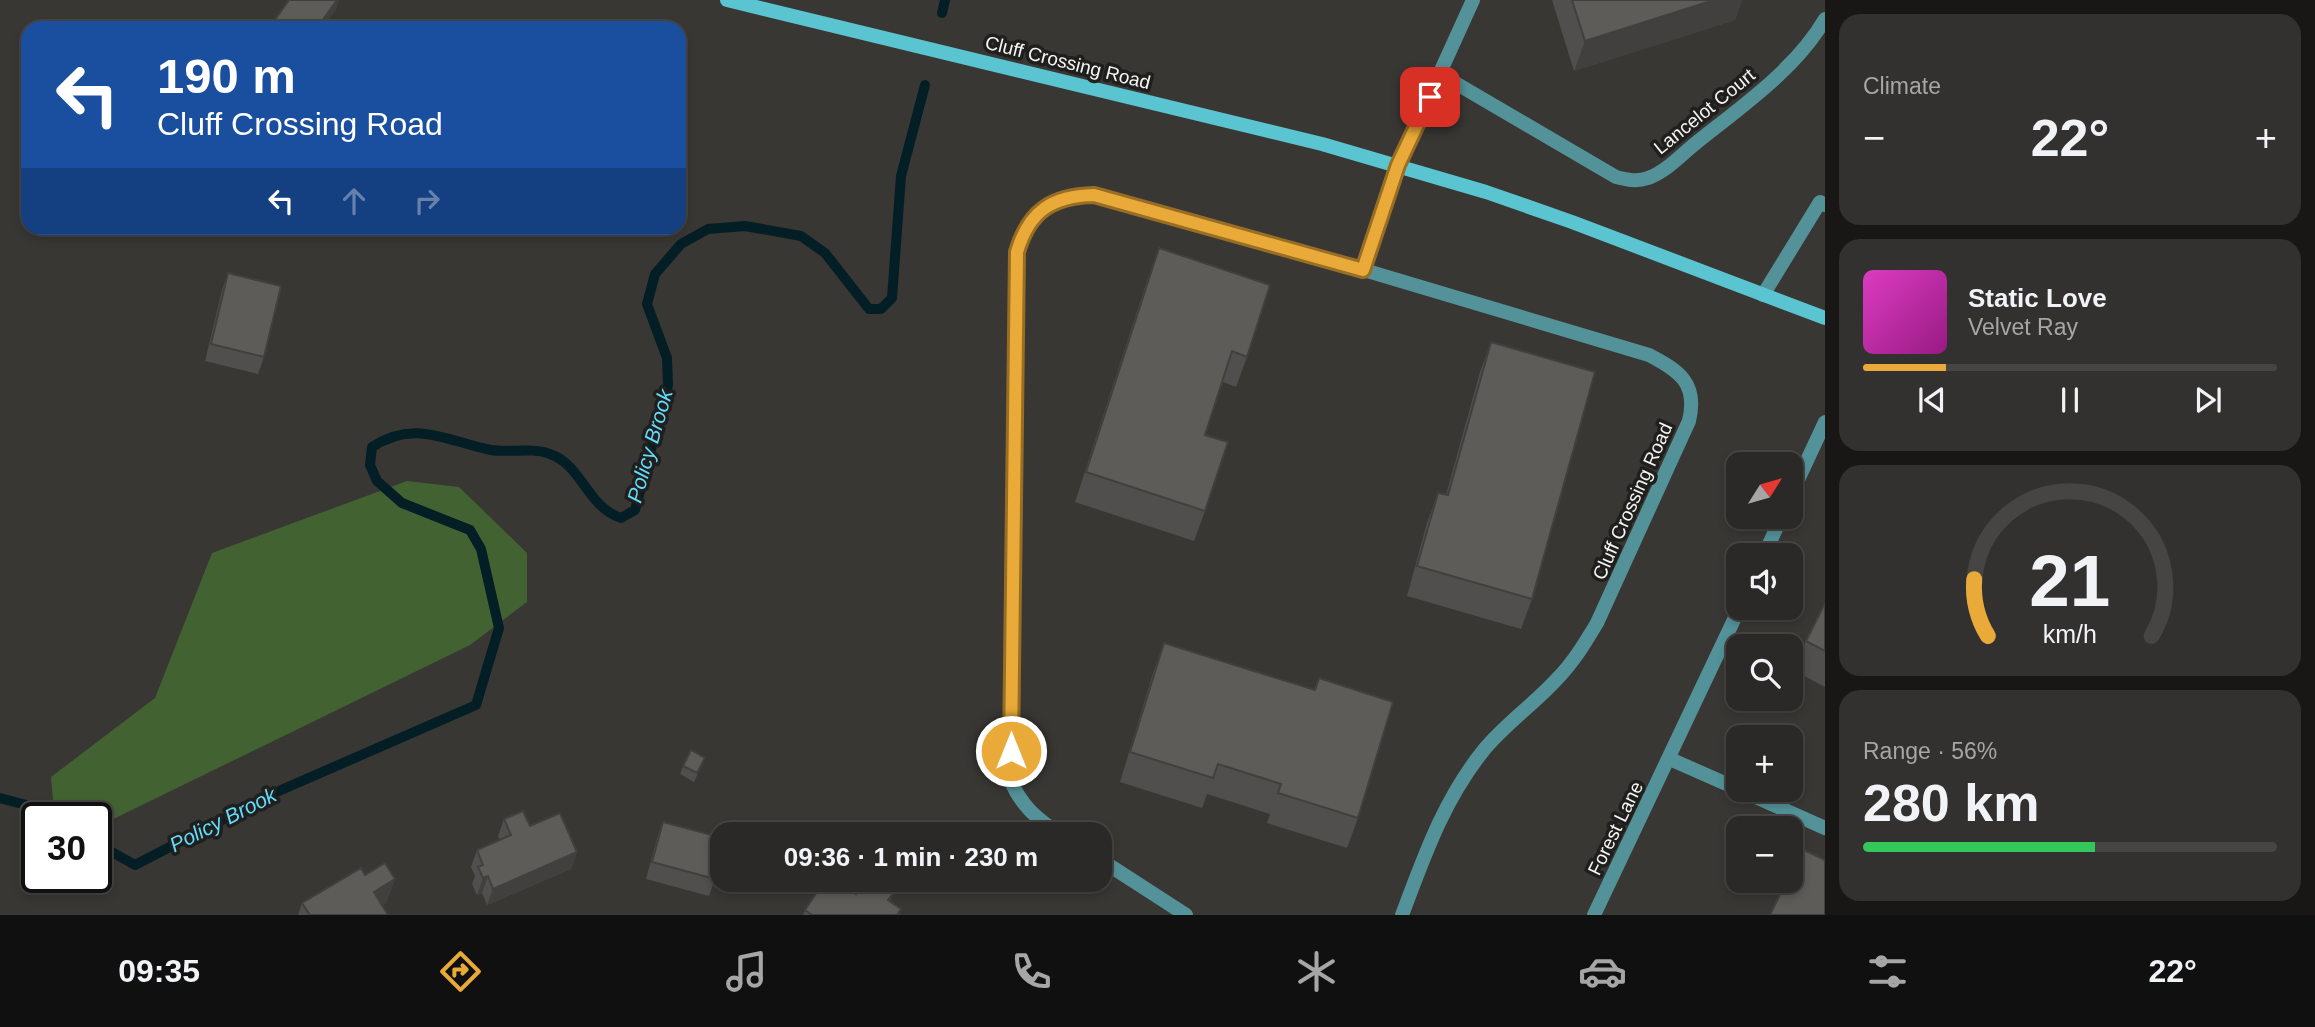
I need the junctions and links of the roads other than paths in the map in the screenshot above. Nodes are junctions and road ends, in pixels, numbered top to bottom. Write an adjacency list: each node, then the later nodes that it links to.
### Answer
1 (727, 0): 5 (street, Cluff Crossing Road)
2 (1473, 0): 4 (street)
3 (1825, 19): 4 (street, Lancelot Court)
4 (1440, 74): 5 (street)
5 (1398, 165): 7 (street); 8 (street, Cluff Crossing Road)
6 (1825, 205): 8 (street)
7 (1363, 270): 16 (street, Cluff Crossing Road); 20 (street, Cluff Crossing Road)
8 (1763, 295): 9 (street, Cluff Crossing Road)
9 (1825, 318)
10 (1825, 422): 11 (street)
11 (1803, 469)
12 (1734, 620): 13 (street, Forest Lane)
13 (1670, 759): 14 (street); 21 (street, Forest Lane)
14 (1726, 784)
15 (1767, 802): 17 (street)
16 (1044, 822)
17 (1825, 828)
18 (1112, 867): 19 (street)
19 (1186, 915)
20 (1402, 915)
21 (1594, 915)

